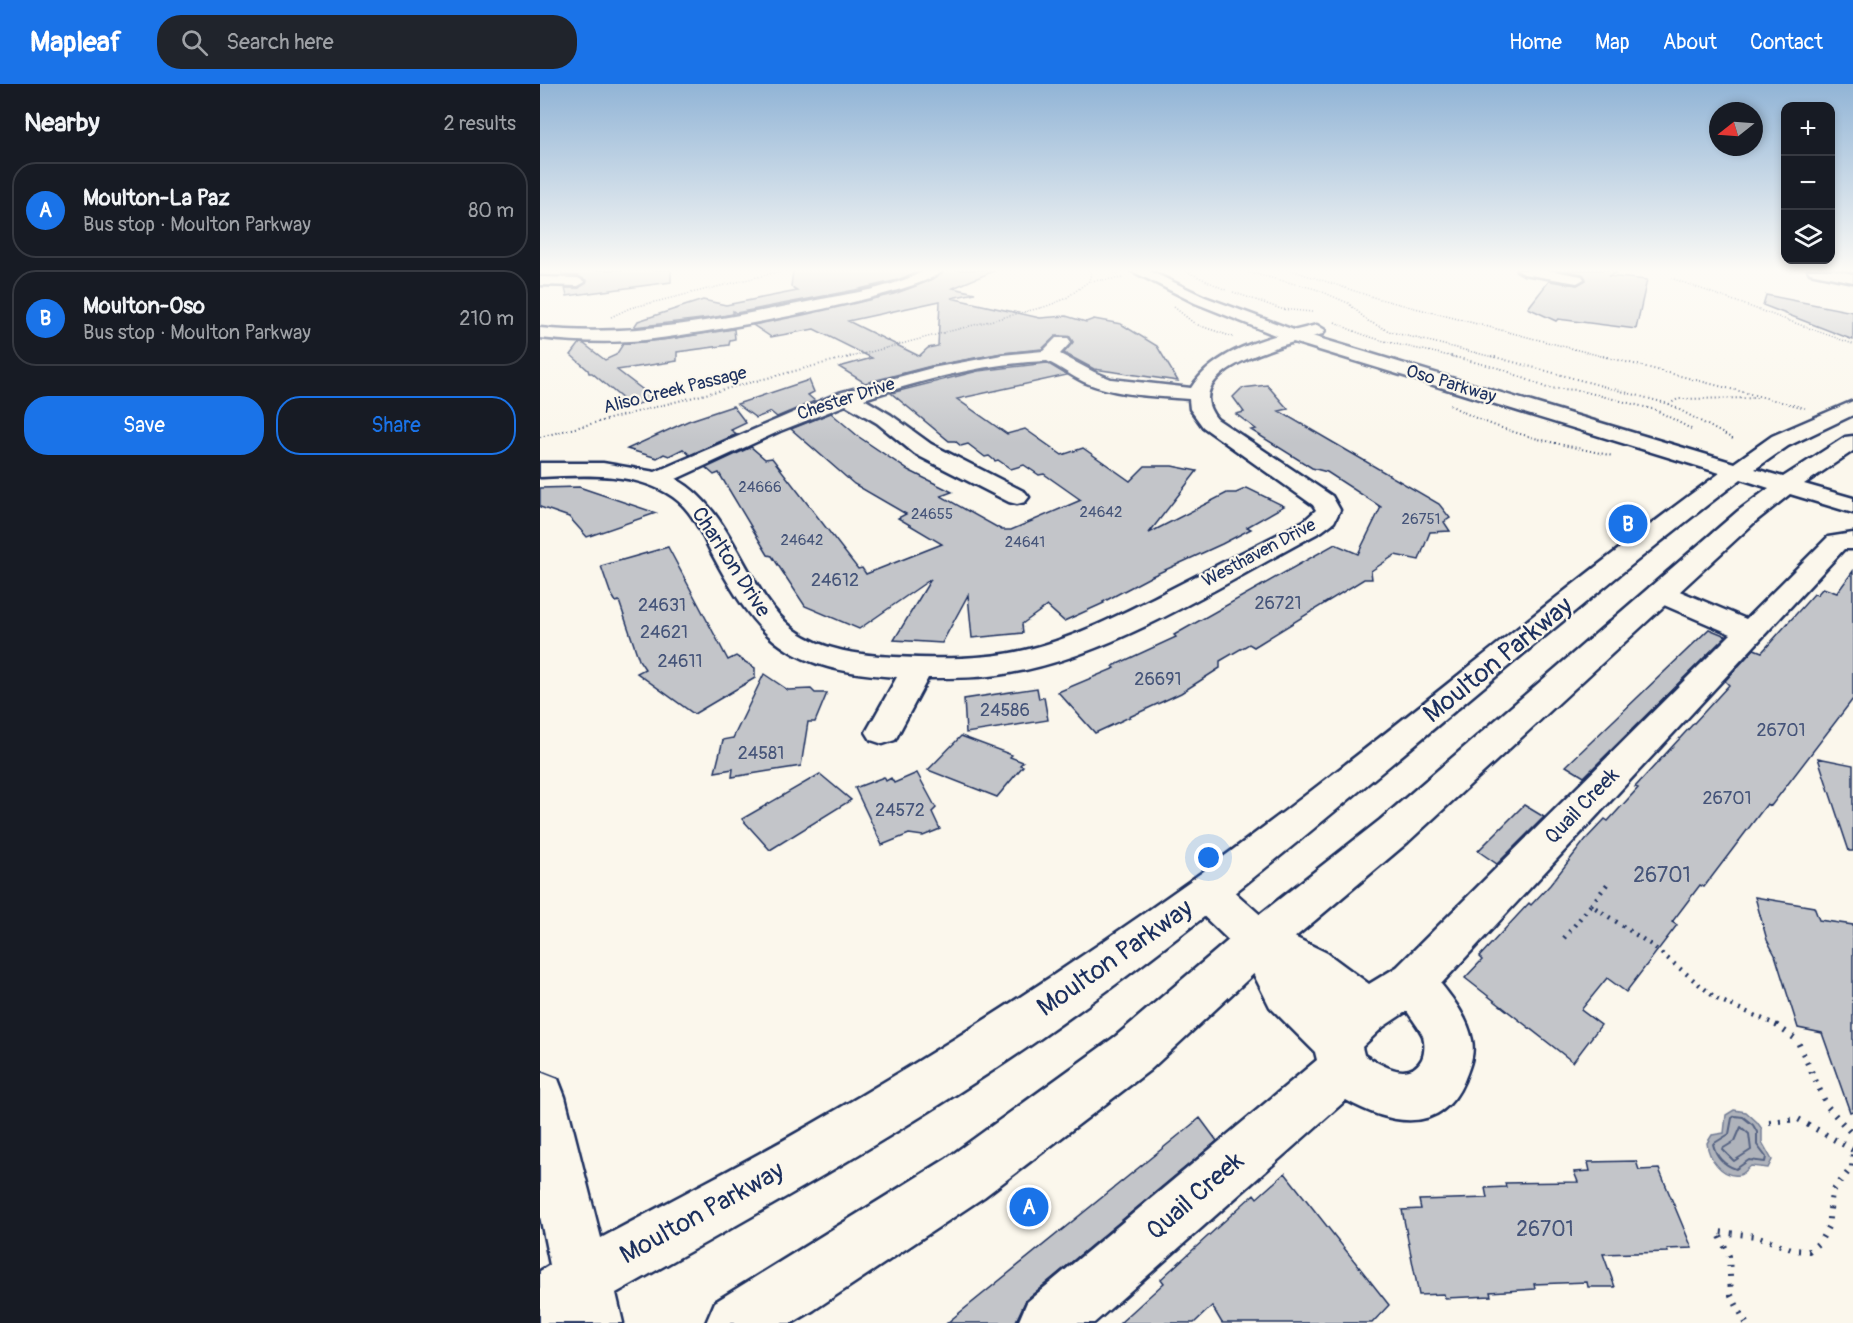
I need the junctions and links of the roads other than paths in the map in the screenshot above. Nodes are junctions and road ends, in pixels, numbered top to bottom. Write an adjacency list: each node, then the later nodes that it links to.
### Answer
1 (693, 328): 4 (street)
2 (1306, 328): 5 (street)
3 (1328, 328): 9 (street, Oso Parkway)
4 (540, 333)
5 (1198, 394): 6 (street, Chester Drive); 19 (street, Westhaven Drive)
6 (846, 397): 12 (street, Chester Drive); 14 (street)
7 (1853, 407): 9 (street, Moulton Parkway)
8 (1853, 442): 11 (street)
9 (1736, 452): 11 (street, Oso Parkway); 21 (street, Moulton Parkway)
10 (540, 470): 12 (street, Charlton Drive)
11 (1796, 478): 13 (street); 15 (street); 17 (street)
12 (656, 480): 19 (street, Charlton Drive)
13 (1853, 486)
14 (1017, 497)
15 (1853, 506)
16 (1849, 540): 18 (street, Quail Creek)
17 (1660, 593): 18 (street); 22 (street)
18 (1750, 631): 23 (street, Quail Creek)
19 (917, 669): 20 (street)
20 (883, 732)
21 (1206, 892): 22 (street); 26 (street, Moulton Parkway)
22 (1259, 941): 24 (street); 27 (street)
23 (1413, 982): 24 (street, Quail Creek); 24 (street)
24 (1348, 1040): 28 (street, Quail Creek)
25 (540, 1097): 26 (street)
26 (572, 1302)
27 (736, 1323)
28 (1048, 1323)

